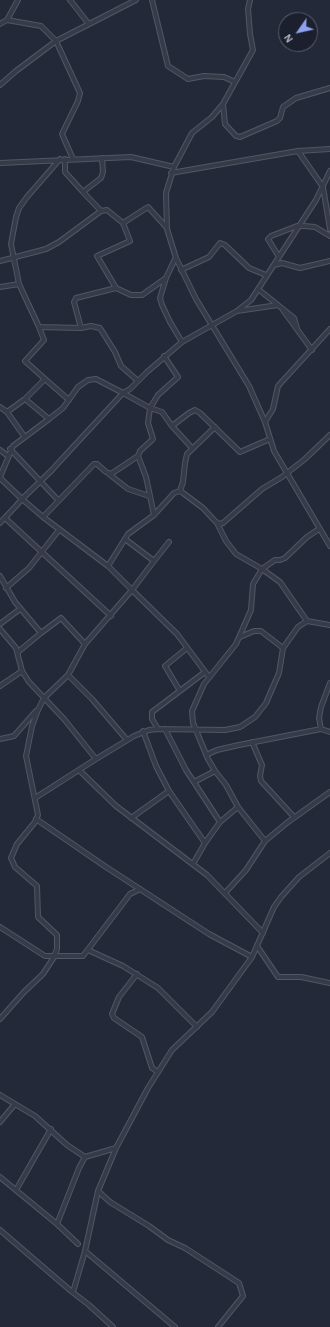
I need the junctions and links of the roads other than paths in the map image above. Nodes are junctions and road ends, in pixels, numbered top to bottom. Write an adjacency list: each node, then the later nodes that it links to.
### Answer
1 (18, 0): 6 (street)
2 (70, 0): 7 (street)
3 (136, 0): 7 (street)
4 (152, 0): 10 (street)
5 (250, 0): 10 (street)
6 (7, 20): 8 (street); 9 (street)
7 (88, 23): 9 (street)
8 (0, 24)
9 (56, 41): 11 (street); 18 (street)
10 (235, 82): 13 (street)
11 (0, 85)
12 (330, 88): 13 (street)
13 (223, 104): 20 (street)
14 (330, 149): 15 (street)
15 (298, 150): 22 (street); 23 (street)
16 (102, 158): 18 (street); 20 (street); 24 (street)
17 (63, 159): 18 (street); 19 (street); 24 (street); 34 (street)
18 (73, 159)
19 (0, 163)
20 (174, 167): 22 (street)
21 (330, 170): 23 (street)
22 (171, 174): 30 (street)
23 (322, 187): 25 (street); 28 (street)
24 (83, 192): 26 (street)
25 (328, 203): 29 (street)
26 (101, 211): 27 (street); 34 (street)
27 (123, 223): 30 (street); 43 (street)
28 (298, 226): 31 (street); 32 (street); 32 (street)
29 (330, 228)
30 (167, 229): 33 (street)
31 (330, 236)
32 (279, 257): 37 (street)
33 (176, 258): 38 (street); 40 (street)
34 (13, 259): 35 (street); 41 (street)
35 (0, 261)
36 (330, 261): 37 (street)
37 (274, 265): 39 (street)
38 (181, 270): 39 (street); 47 (street)
39 (266, 275): 44 (street)
40 (166, 278): 43 (street); 51 (street)
41 (19, 284): 42 (street); 48 (street)
42 (0, 287)
43 (116, 288): 49 (street)
44 (258, 289): 45 (street); 46 (street)
45 (279, 306): 46 (street); 52 (street)
46 (237, 311): 47 (street)
47 (212, 326): 51 (street); 63 (street)
48 (39, 327): 49 (street); 54 (street)
49 (81, 328): 55 (street)
50 (330, 329): 52 (street)
51 (182, 342): 53 (street)
52 (312, 350): 63 (street)
53 (164, 356): 55 (street); 60 (street)
54 (45, 379): 57 (street); 58 (street)
55 (138, 381): 56 (street)
56 (123, 393): 58 (street); 60 (street); 77 (street)
57 (25, 399): 61 (street); 62 (street)
58 (69, 400): 62 (street)
59 (0, 407): 61 (street)
60 (150, 408): 64 (street); 73 (street)
61 (6, 412): 67 (street)
62 (49, 419): 67 (street)
63 (265, 422): 68 (street)
64 (172, 426): 65 (street); 69 (street)
65 (215, 427): 68 (street); 69 (street)
66 (330, 435): 74 (street)
67 (24, 436): 70 (street)
68 (270, 439): 74 (street)
69 (192, 448): 78 (street)
70 (10, 449): 72 (street); 77 (street)
71 (0, 450): 72 (street)
72 (8, 456): 76 (street)
73 (138, 456): 75 (street); 79 (street)
74 (286, 472): 85 (street); 87 (street)
75 (109, 474): 79 (street); 81 (street)
76 (0, 477): 80 (street)
77 (40, 482): 80 (street); 81 (street)
78 (180, 491): 82 (street); 85 (street)
79 (149, 496): 82 (street)
80 (22, 499): 83 (street); 84 (street)
81 (58, 500): 83 (street)
82 (154, 515): 91 (street)
83 (43, 517): 88 (street)
84 (5, 518): 86 (street); 94 (street)
85 (217, 521): 97 (street)
86 (0, 523)
87 (319, 529): 90 (street); 97 (street)
88 (59, 530): 94 (street); 96 (street)
89 (330, 536): 90 (street)
90 (325, 537): 93 (street)
91 (125, 539): 95 (street); 96 (street)
92 (169, 542): 95 (street)
93 (330, 546)
94 (42, 552): 99 (street); 102 (street)
95 (154, 561): 100 (street)
96 (108, 566): 100 (street)
97 (262, 569): 103 (street); 108 (street)
98 (0, 576): 99 (street)
99 (6, 588): 101 (street)
100 (132, 590): 102 (street); 110 (street)
101 (20, 608): 104 (street); 107 (street)
102 (111, 616): 109 (street)
103 (307, 621): 105 (street); 111 (street)
104 (0, 624)
105 (330, 625)
106 (0, 629): 112 (street)
107 (41, 633): 109 (street); 112 (street)
108 (240, 637): 111 (street); 116 (street)
109 (85, 644): 115 (street)
110 (187, 648): 114 (street); 119 (street)
111 (283, 648): 124 (street)
112 (18, 652): 113 (street)
113 (22, 671): 118 (street); 120 (street)
114 (205, 672): 116 (street); 119 (street)
115 (68, 675): 120 (street); 129 (street)
116 (209, 677): 124 (street)
117 (330, 684): 125 (street)
118 (0, 686)
119 (180, 691): 122 (street)
120 (44, 698): 121 (street); 132 (street)
121 (38, 710): 128 (street); 138 (street)
122 (158, 729): 123 (street); 126 (street)
123 (165, 729): 124 (street); 135 (street)
124 (196, 729): 131 (street)
125 (321, 729): 127 (street); 130 (street)
126 (143, 731): 129 (street); 136 (street)
127 (330, 732)
128 (0, 739)
129 (127, 740): 132 (street)
130 (252, 742): 131 (street); 140 (street)
131 (206, 755): 134 (street)
132 (96, 759): 133 (street)
133 (79, 770): 138 (street); 141 (street)
134 (215, 771): 135 (street); 139 (street)
135 (194, 782): 143 (street)
136 (169, 791): 141 (street); 145 (street)
137 (330, 792): 140 (street)
138 (35, 798): 142 (street)
139 (238, 807): 143 (street); 144 (street)
140 (294, 817): 144 (street)
141 (131, 818): 147 (street)
142 (36, 819): 148 (street); 154 (street)
143 (220, 822): 145 (street)
144 (265, 841): 149 (street)
145 (205, 843): 147 (street)
146 (330, 853): 151 (street)
147 (194, 864): 149 (street)
148 (140, 889): 153 (street); 155 (street)
149 (226, 893): 151 (street)
150 (0, 927): 154 (street)
151 (263, 933): 152 (street)
152 (257, 946): 155 (street); 157 (street)
153 (88, 950): 154 (street); 156 (street)
154 (54, 957): 158 (street)
155 (252, 957): 159 (street)
156 (137, 974): 159 (street); 160 (street)
157 (330, 983)
158 (0, 1019)
159 (197, 1027): 160 (street)
160 (158, 1072): 165 (street)
161 (0, 1095): 162 (street)
162 (15, 1104): 163 (street); 164 (street)
163 (0, 1122)
164 (51, 1129): 166 (street); 168 (street)
165 (116, 1148): 166 (street); 169 (street)
166 (85, 1157): 170 (street)
167 (0, 1177): 168 (street)
168 (16, 1190): 170 (street)
169 (98, 1191): 173 (street); 177 (street)
170 (57, 1224): 172 (street)
171 (0, 1230): 174 (street)
172 (78, 1244)
173 (85, 1251): 174 (street); 176 (street)
174 (73, 1292): 175 (street)
175 (113, 1327)
176 (175, 1327)
177 (218, 1327)

